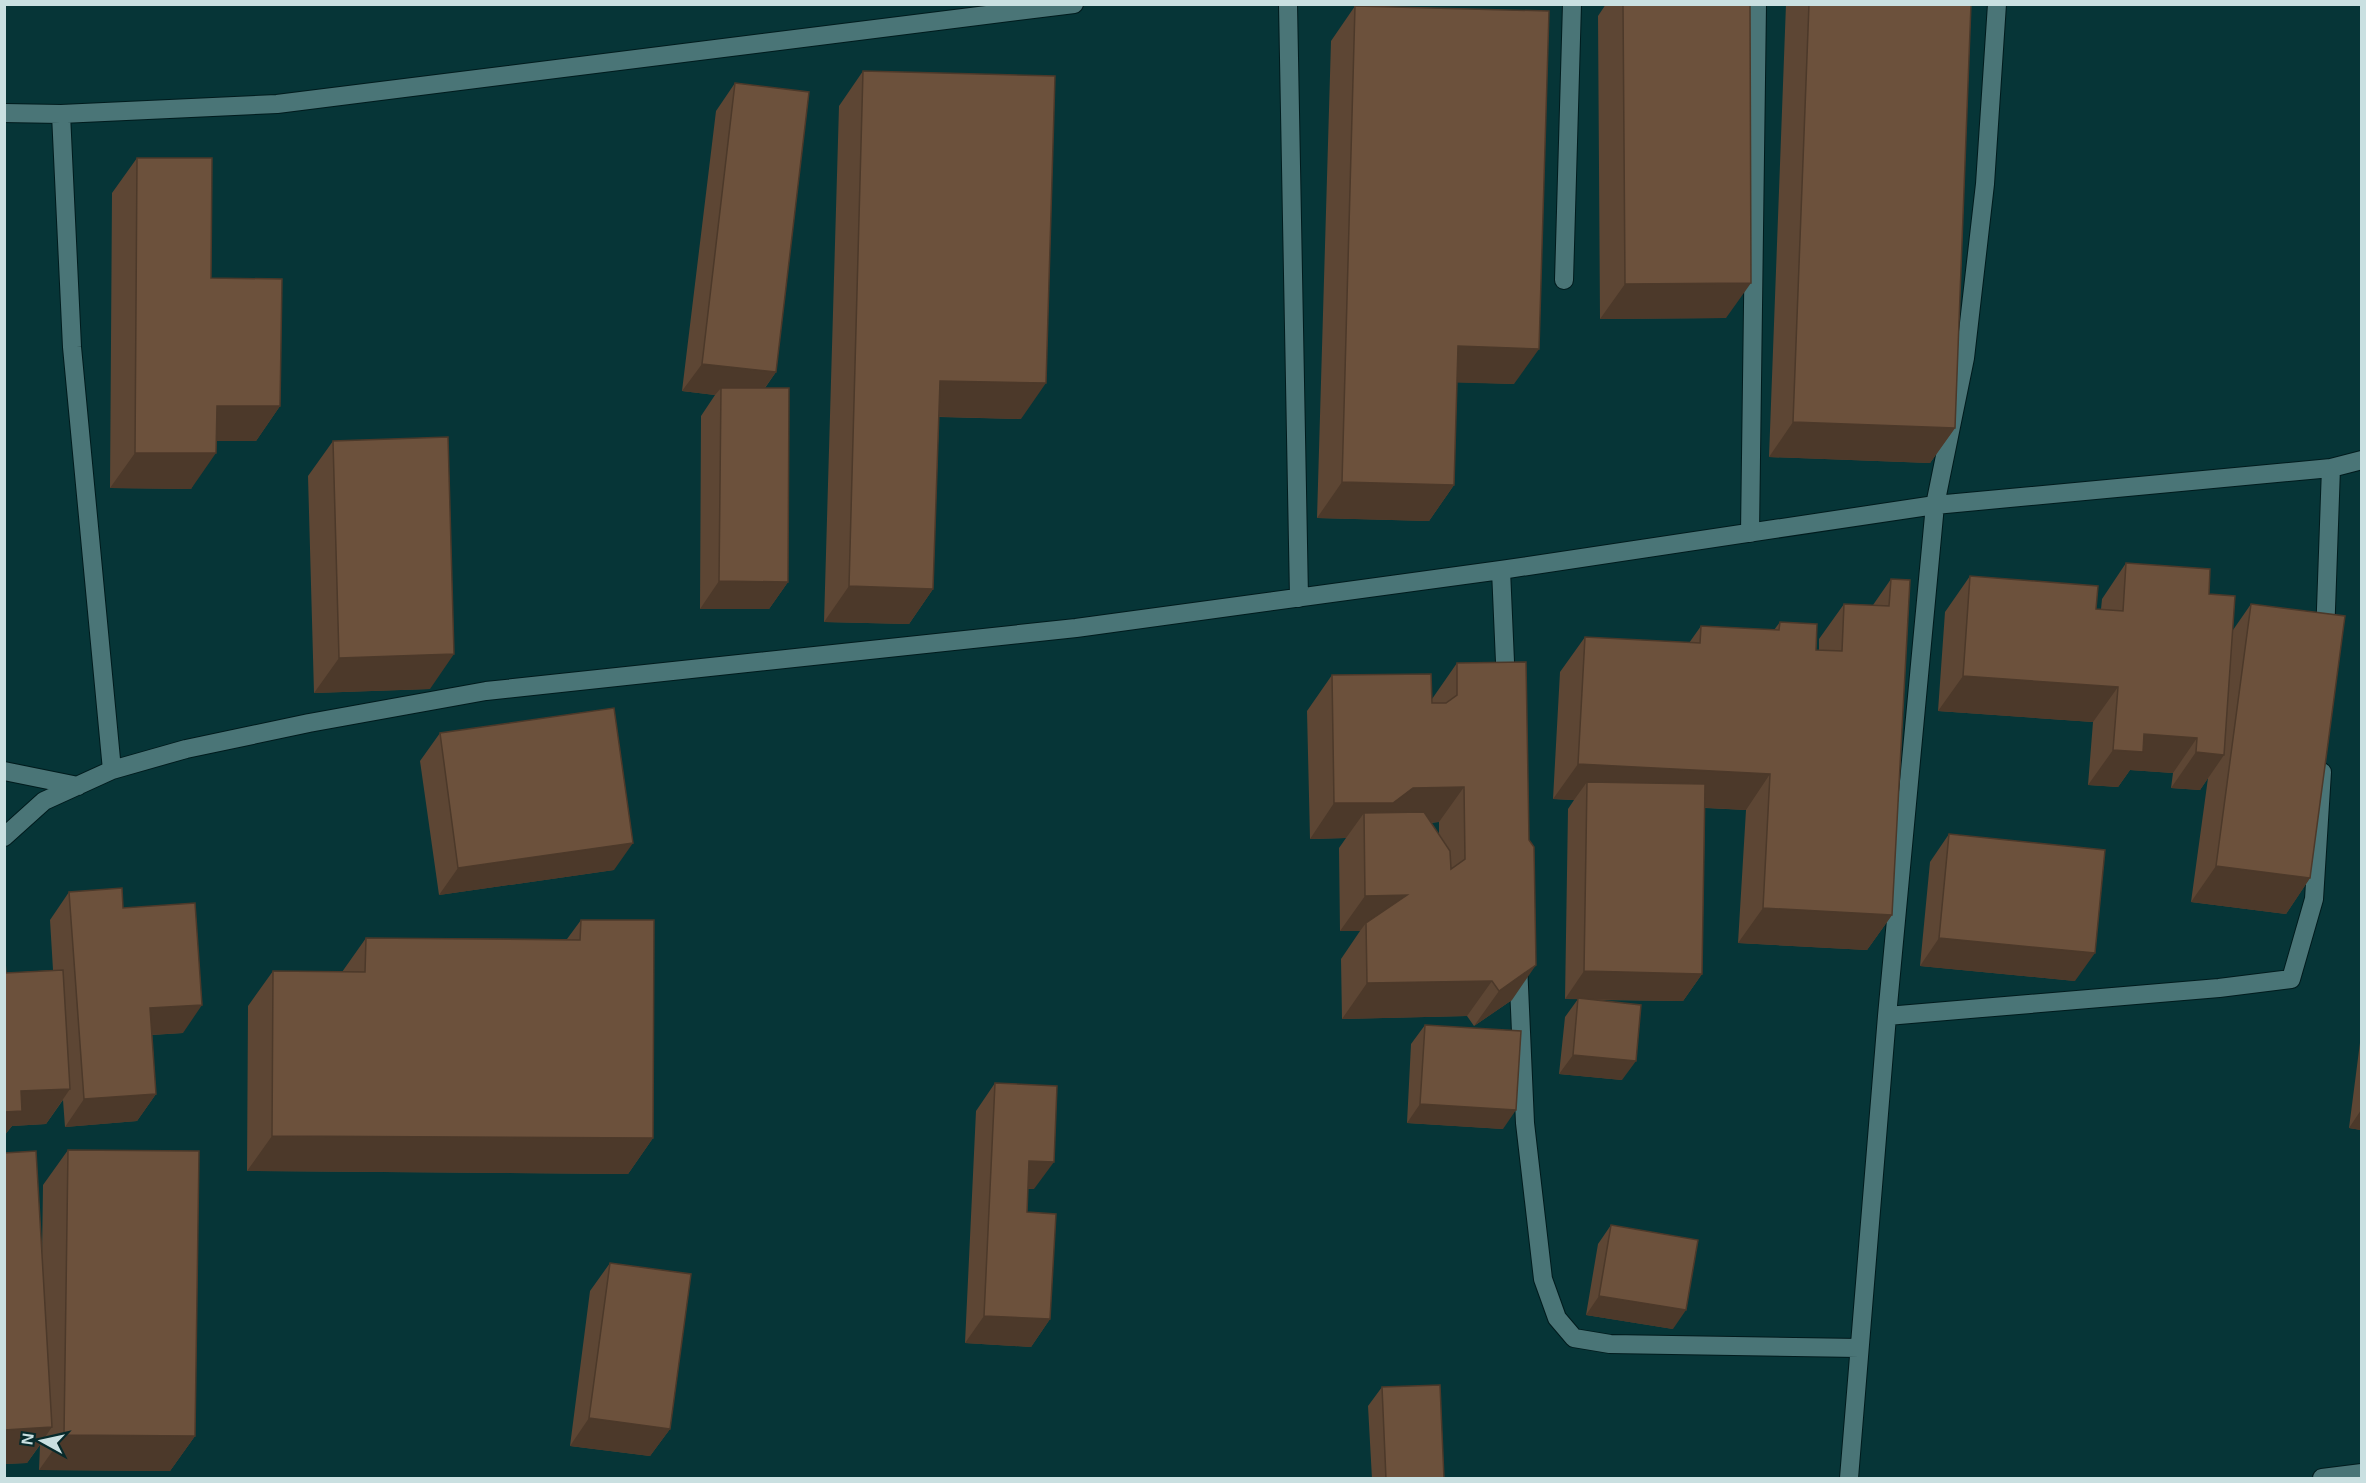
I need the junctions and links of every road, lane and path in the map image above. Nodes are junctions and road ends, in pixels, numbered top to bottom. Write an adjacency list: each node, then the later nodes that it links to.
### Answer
1 (1074, 4): 7 (street)
2 (1288, 4): 14 (street)
3 (1572, 4): 8 (street)
4 (1758, 4): 12 (street)
5 (1997, 4): 11 (street)
6 (4, 113): 7 (street)
7 (61, 114): 18 (street)
8 (1564, 280)
9 (2361, 460): 10 (street)
10 (2331, 468): 11 (street); 15 (street)
11 (1935, 505): 12 (street); 23 (street)
12 (1750, 533): 13 (street)
13 (1501, 570): 14 (street); 16 (street)
14 (1299, 598): 18 (street)
15 (2324, 658)
16 (1507, 699)
17 (2322, 751): 23 (street)
18 (112, 770): 20 (street)
19 (4, 771): 20 (street)
20 (78, 786): 21 (street)
21 (4, 837)
22 (1517, 946): 24 (street)
23 (1887, 1016): 24 (street)
24 (1859, 1348): 26 (street)
25 (2361, 1473): 27 (street)
26 (1849, 1479)
27 (2322, 1479)

